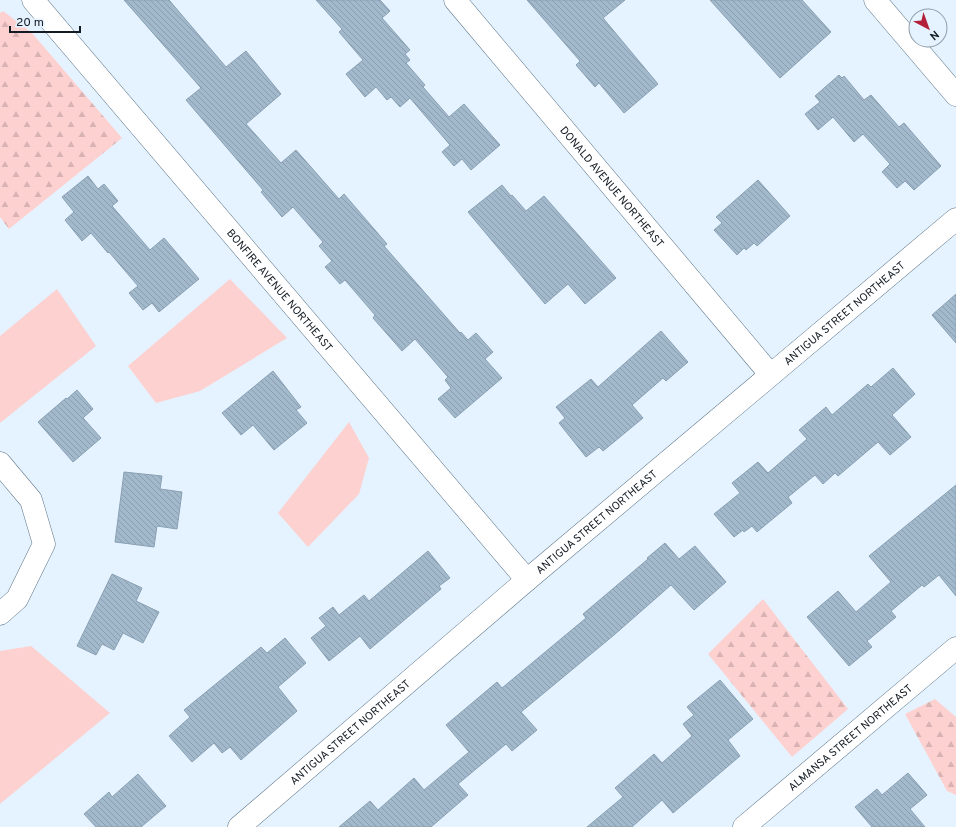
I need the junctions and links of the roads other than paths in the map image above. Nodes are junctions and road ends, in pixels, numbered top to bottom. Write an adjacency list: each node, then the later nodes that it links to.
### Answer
1 (33, 0): 8 (street, BONFIRE AVENUE NORTHEAST)
2 (454, 0): 6 (street, DONALD AVENUE NORTHEAST)
3 (875, 0): 4 (street)
4 (956, 95)
5 (956, 219): 6 (street, ANTIGUA STREET NORTHEAST)
6 (770, 374): 8 (street, ANTIGUA STREET NORTHEAST)
7 (0, 463): 9 (street)
8 (527, 580): 11 (street, ANTIGUA STREET NORTHEAST)
9 (0, 614)
10 (956, 648): 12 (street, ALMANSA STREET NORTHEAST)
11 (239, 827)
12 (744, 827)

